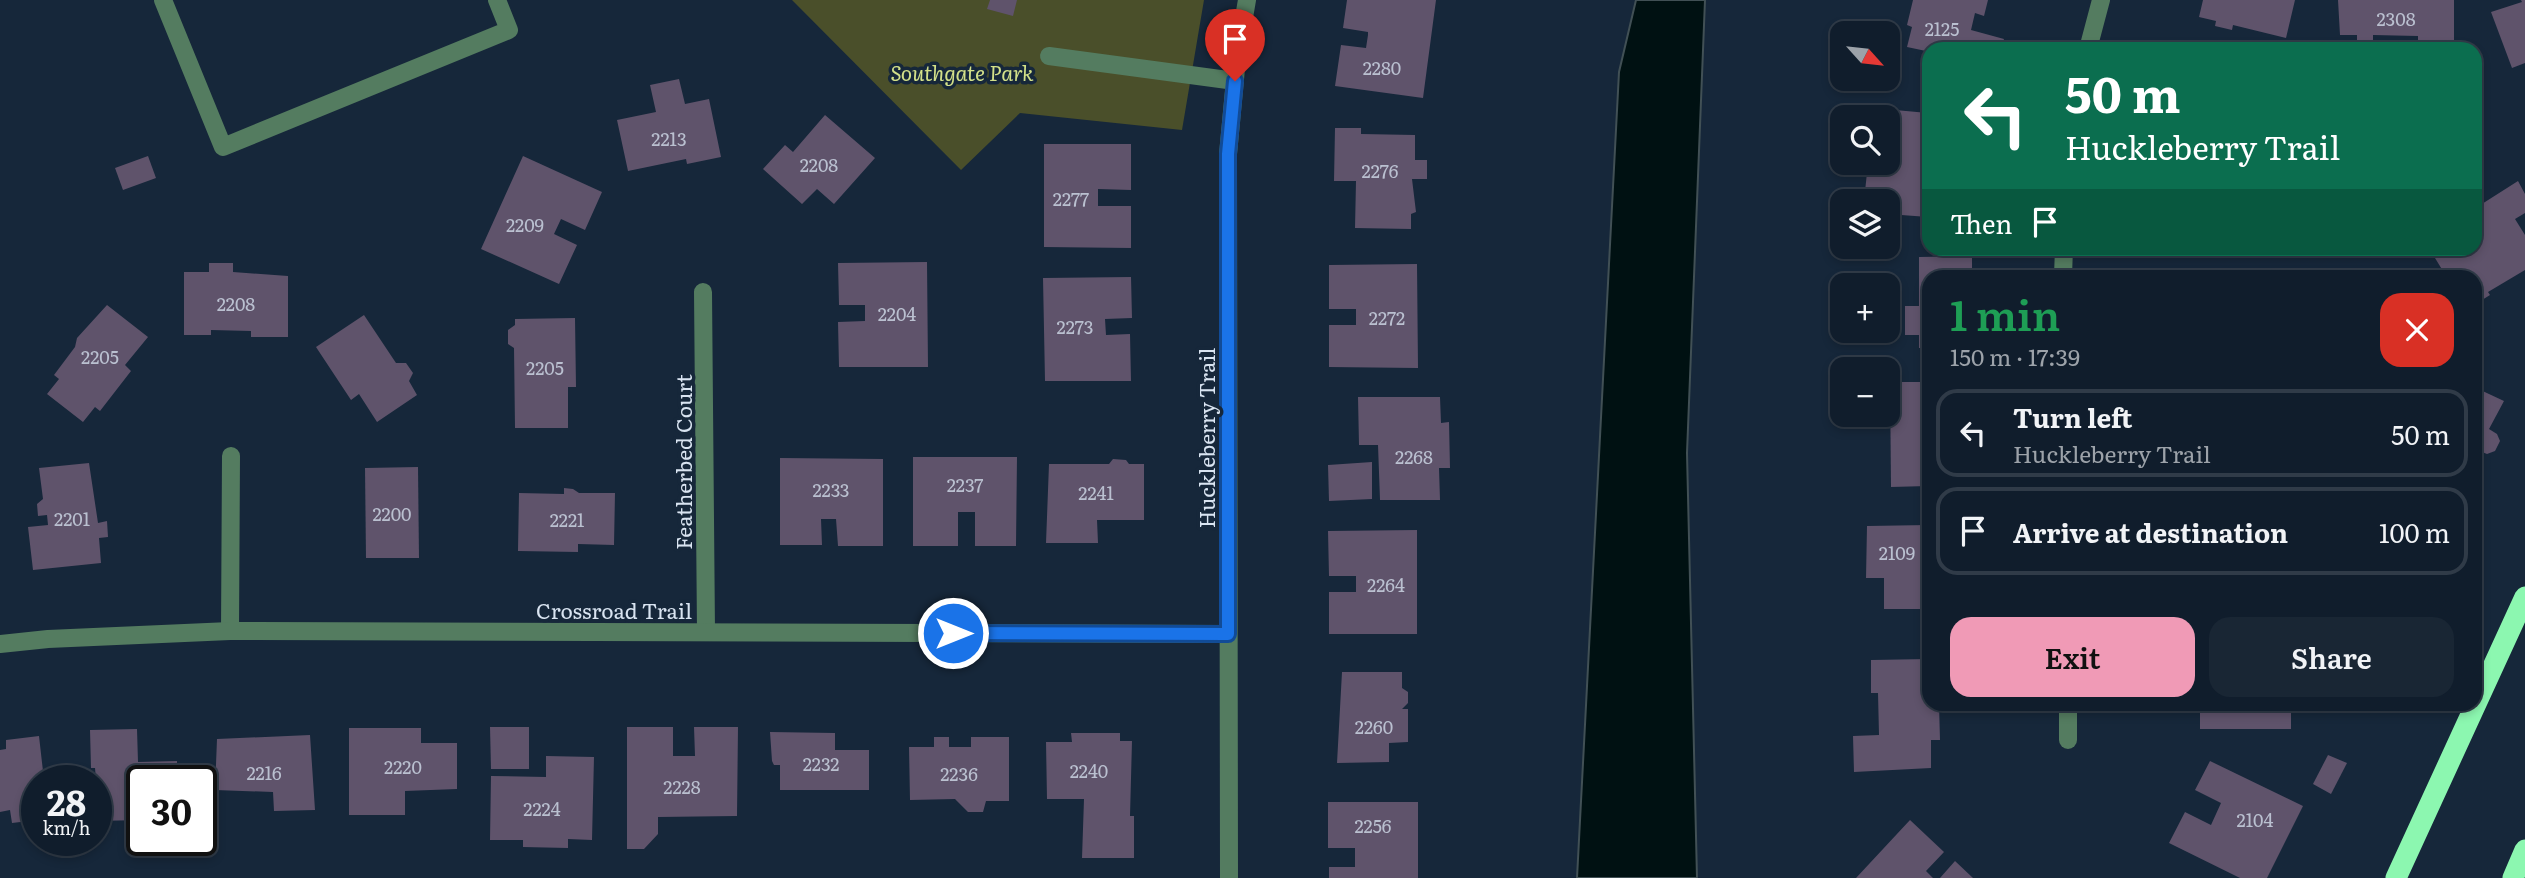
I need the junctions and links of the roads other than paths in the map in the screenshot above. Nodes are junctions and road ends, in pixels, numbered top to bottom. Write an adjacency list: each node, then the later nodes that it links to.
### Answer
1 (163, 0): 2 (street)
2 (496, 0)
3 (1247, 0): 7 (street, Huckleberry Trail)
4 (2101, 0): 5 (street)
5 (2090, 42)
6 (1049, 56): 7 (street)
7 (1235, 81): 13 (street, Huckleberry Trail)
8 (703, 292): 12 (street, Featherbed Court)
9 (231, 456): 11 (street)
10 (2525, 597): 15 (highway)
11 (230, 631): 12 (street, Crossroad Trail); 14 (street, Crossroad Trail)
12 (706, 632): 13 (street, Crossroad Trail)
13 (1228, 634): 20 (street, Huckleberry Trail)
14 (0, 644)
15 (2482, 691)
16 (2068, 711): 18 (street)
17 (2473, 711): 21 (highway)
18 (2068, 740)
19 (2525, 850): 22 (highway)
20 (1229, 878)
21 (2396, 878)
22 (2513, 878)

